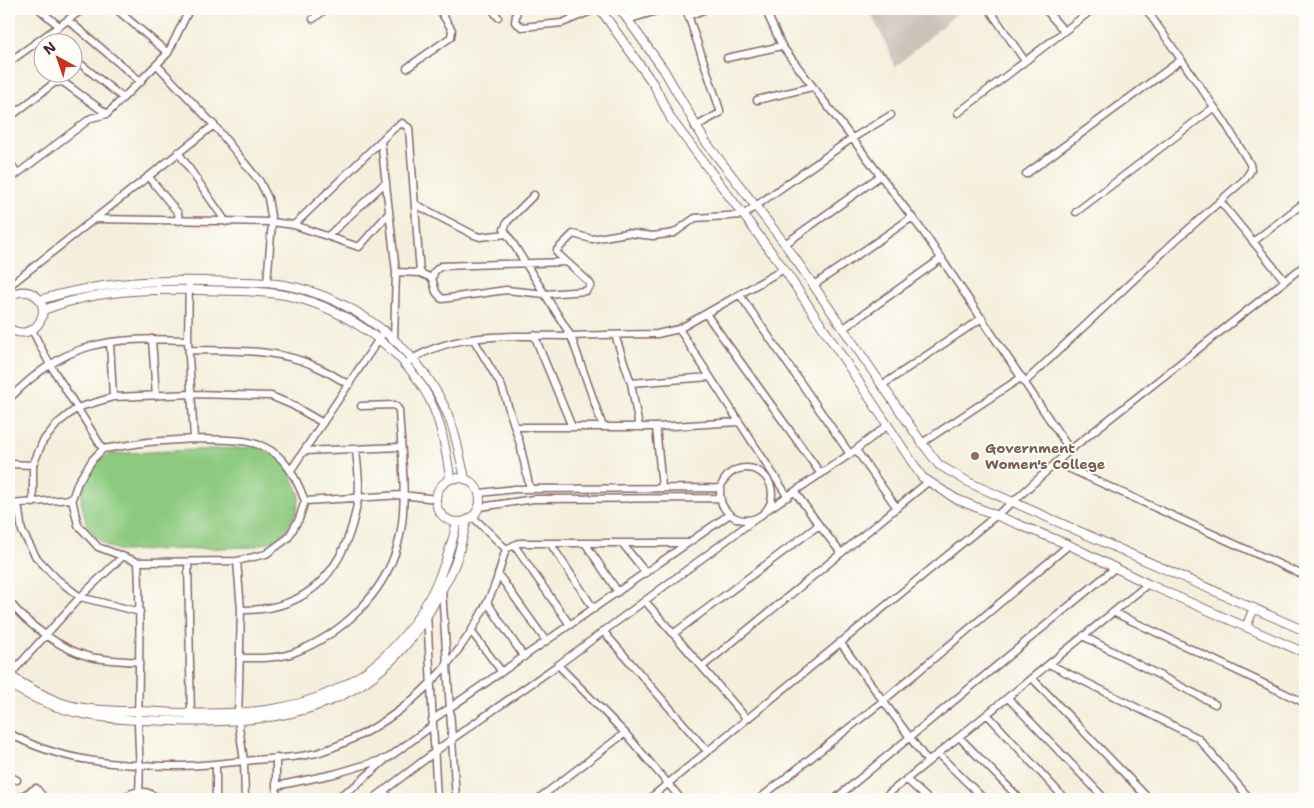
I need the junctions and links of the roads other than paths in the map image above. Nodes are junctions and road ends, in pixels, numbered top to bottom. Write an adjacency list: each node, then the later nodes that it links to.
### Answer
1 (39, 9): 24 (street)
2 (84, 9): 22 (street)
3 (116, 9): 27 (street)
4 (326, 9): 21 (street)
5 (439, 9): 34 (street)
6 (492, 9): 20 (street)
7 (517, 9): 8 (street)
8 (596, 9)
9 (600, 9): 63 (street)
10 (620, 9): 23 (street)
11 (663, 9): 23 (street)
12 (706, 9): 19 (street)
13 (765, 9): 26 (street)
14 (989, 9): 30 (street)
15 (1045, 9): 25 (street)
16 (1093, 9): 25 (street)
17 (1146, 9): 29 (street)
18 (189, 10): 27 (street)
19 (687, 12): 45 (street)
20 (498, 17)
21 (313, 19)
22 (68, 20): 24 (street); 35 (street)
23 (627, 20): 45 (street)
24 (59, 26): 31 (street)
25 (1064, 31): 30 (street)
26 (782, 46): 28 (street); 36 (street)
27 (168, 53): 33 (street)
28 (726, 58)
29 (1181, 60): 39 (street); 51 (street)
30 (1025, 61): 40 (street)
31 (9, 62)
32 (82, 65): 37 (street)
33 (157, 65): 35 (street); 44 (street)
34 (407, 68)
35 (141, 82): 37 (street)
36 (812, 87): 38 (street); 46 (street)
37 (123, 98): 41 (street)
38 (757, 100)
39 (1213, 108): 57 (street); 61 (street)
40 (958, 113)
41 (107, 114): 43 (street); 50 (street)
42 (891, 115): 46 (street)
43 (9, 118)
44 (214, 125): 48 (street); 68 (street)
45 (695, 127): 60 (street)
46 (851, 139): 53 (street); 60 (street)
47 (381, 141): 55 (street); 59 (street); 69 (street)
48 (178, 152): 52 (street); 67 (street)
49 (9, 160): 50 (street)
50 (17, 174): 54 (street)
51 (1026, 174)
52 (148, 176): 65 (street); 66 (street)
53 (880, 176): 64 (street); 73 (street)
54 (9, 180)
55 (386, 182): 62 (street); 71 (street)
56 (534, 195): 70 (street)
57 (1220, 201): 72 (street); 113 (street)
58 (1305, 202): 72 (street)
59 (415, 204): 70 (street); 80 (street)
60 (755, 204): 63 (street); 73 (street)
61 (1076, 212)
62 (389, 213): 71 (street); 79 (street)
63 (743, 215): 75 (street); 78 (street)
64 (911, 218): 74 (street); 85 (street)
65 (96, 220): 66 (street); 86 (street)
66 (179, 221): 67 (street)
67 (226, 222): 68 (street)
68 (272, 222): 69 (street); 84 (street)
69 (294, 225): 71 (street)
70 (507, 234): 76 (street)
71 (329, 235)
72 (1253, 242): 83 (street)
73 (786, 244): 85 (street)
74 (942, 258): 93 (street); 95 (street)
75 (567, 262): 76 (street); 88 (street)
76 (527, 264): 81 (street); 88 (street)
77 (1305, 265): 83 (street)
78 (784, 269): 89 (street); 125 (street)
79 (396, 272): 80 (street); 103 (street)
80 (420, 273): 81 (street)
81 (432, 278): 88 (street)
82 (189, 281): 84 (street); 87 (street); 90 (street)
83 (1285, 281): 136 (street)
84 (267, 283): 98 (street)
85 (814, 285): 95 (street)
86 (10, 290): 90 (street)
87 (190, 290): 91 (street); 104 (street); 105 (street)
88 (545, 294): 101 (street)
89 (740, 295): 92 (street); 138 (street)
90 (40, 300): 91 (street)
91 (43, 310): 97 (street)
92 (706, 314): 96 (street); 143 (street)
93 (982, 318): 113 (street); 116 (street)
94 (9, 328): 97 (street)
95 (844, 328): 116 (street)
96 (679, 329): 100 (street); 112 (street)
97 (32, 330): 110 (street)
98 (385, 330): 103 (street); 105 (street)
99 (534, 335): 101 (street); 106 (street); 127 (street)
100 (615, 335): 101 (street); 114 (street)
101 (571, 336): 128 (street)
102 (152, 339): 104 (street); 107 (street); 118 (street)
103 (394, 339): 109 (street)
104 (188, 340): 108 (street)
105 (379, 340): 111 (street); 115 (street)
106 (474, 340): 109 (street); 126 (street)
107 (110, 342): 110 (street); 119 (street)
108 (189, 350): 115 (street); 117 (street)
109 (412, 359): 111 (street); 145 (street)
110 (49, 363): 120 (street); 122 (street)
111 (404, 365): 144 (street)
112 (710, 377): 114 (street); 123 (street)
113 (1024, 380): 132 (street); 136 (street)
114 (631, 383): 129 (street)
115 (349, 385): 124 (street)
116 (882, 386): 132 (street)
117 (193, 394): 118 (street); 124 (street); 131 (street)
118 (156, 396): 119 (street)
119 (113, 397): 122 (street)
120 (9, 399)
121 (361, 406): 133 (street)
122 (77, 408): 134 (street); 141 (street)
123 (739, 422): 130 (street); 153 (street)
124 (323, 423): 137 (street)
125 (888, 425): 138 (street); 146 (street)
126 (515, 427): 127 (street); 149 (street)
127 (572, 427): 128 (street)
128 (603, 427): 129 (street)
129 (639, 427): 130 (street)
130 (656, 427): 147 (street)
131 (194, 439): 134 (street); 142 (street)
132 (922, 443): 159 (street)
133 (401, 447): 135 (street); 152 (street)
134 (103, 449): 156 (street)
135 (356, 449): 137 (street); 154 (street)
136 (1070, 450): 139 (street)
137 (304, 451): 142 (street)
138 (853, 452): 143 (street); 164 (street)
139 (1057, 463): 159 (street); 188 (street)
140 (9, 464): 141 (street)
141 (34, 465): 160 (street)
142 (292, 470): 158 (street)
143 (821, 474): 150 (street)
144 (450, 478): 145 (street); 157 (street)
145 (465, 478): 151 (street)
146 (928, 482): 164 (street); 167 (street)
147 (662, 488): 148 (street); 149 (street)
148 (721, 488): 155 (street); 165 (street)
149 (530, 489): 151 (street)
150 (795, 492): 153 (street); 171 (street)
151 (480, 494): 163 (street)
152 (402, 495): 154 (street); 157 (street); 215 (street)
153 (788, 497): 165 (street)
154 (358, 498): 158 (street); 199 (street)
155 (721, 498): 163 (street); 166 (street)
156 (72, 499): 160 (street); 180 (street)
157 (436, 499): 170 (street)
158 (305, 501): 181 (street)
159 (1014, 501): 167 (street); 197 (street)
160 (33, 503): 162 (street)
161 (9, 504): 162 (street)
162 (18, 504): 192 (street)
163 (480, 507): 169 (street)
164 (897, 508): 179 (street)
165 (766, 510): 168 (street)
166 (730, 514): 168 (street); 175 (street)
167 (997, 514): 176 (street); 212 (street)
168 (758, 517): 194 (street)
169 (470, 519): 170 (street); 178 (street); 190 (street)
170 (456, 522): 187 (street)
171 (819, 525): 179 (street); 208 (street)
172 (550, 543): 173 (street); 177 (street); 198 (street)
173 (585, 543): 174 (street); 191 (street)
174 (622, 543): 175 (street); 185 (street)
175 (690, 543): 185 (street)
176 (1069, 545): 184 (street); 227 (street)
177 (514, 546): 178 (street); 203 (street)
178 (506, 549): 186 (street)
179 (841, 553): 220 (street)
180 (121, 558): 182 (street); 192 (street)
181 (237, 561): 183 (street); 199 (street)
182 (138, 562): 183 (street); 200 (street)
183 (188, 562): 234 (street)
184 (1115, 568): 189 (street); 242 (street)
185 (646, 573): 191 (street)
186 (498, 574): 196 (street); 211 (street)
187 (440, 575): 190 (street); 195 (street)
188 (1305, 576)
189 (1148, 584): 201 (street); 204 (street)
190 (442, 589): 202 (street); 219 (street)
191 (618, 592): 198 (street)
192 (80, 596): 200 (street); 209 (street)
193 (9, 601): 209 (street)
194 (644, 601): 207 (street); 208 (street)
195 (426, 602): 202 (street); 233 (street)
196 (487, 602): 205 (street); 214 (street)
197 (1254, 608): 204 (street); 206 (street)
198 (594, 609): 203 (street)
199 (241, 610): 215 (street)
200 (140, 612): 216 (street)
201 (1113, 612): 210 (street); 228 (street)
202 (427, 618): 225 (street); 233 (street)
203 (570, 625): 211 (street)
204 (1246, 627): 213 (street)
205 (472, 631): 219 (street); 221 (street)
206 (1305, 631)
207 (603, 632): 218 (street); 243 (street)
208 (673, 634): 220 (street)
209 (46, 635): 216 (street); 222 (street)
210 (1083, 636): 217 (street); 229 (street)
211 (546, 642): 214 (street)
212 (840, 642): 227 (street); 235 (street)
213 (1305, 653)
214 (524, 657): 221 (street)
215 (240, 658): 233 (street)
216 (140, 662): 231 (street)
217 (1049, 664): 223 (street); 283 (street)
218 (558, 665): 239 (street); 241 (street)
219 (446, 667): 225 (street); 230 (street)
220 (702, 667): 235 (street)
221 (502, 672): 230 (street)
222 (9, 676): 231 (street)
223 (1032, 678): 226 (street); 282 (street)
224 (9, 684): 236 (street)
225 (429, 686): 237 (street); 246 (street)
226 (1008, 698): 232 (street); 281 (street)
227 (883, 701): 242 (street); 274 (street)
228 (1305, 703)
229 (1215, 704)
230 (450, 708): 237 (street); 241 (street)
231 (139, 711): 234 (street); 236 (street)
232 (987, 714): 240 (street); 280 (street)
233 (238, 717): 234 (street); 248 (street)
234 (191, 718): 236 (street)
235 (747, 719): 243 (street)
236 (138, 720): 250 (street)
237 (432, 723): 244 (street); 247 (street)
238 (9, 732): 250 (street)
239 (625, 733): 255 (street); 271 (street)
240 (959, 738): 245 (street); 279 (street)
241 (452, 739): 244 (street); 270 (street)
242 (911, 739): 249 (street); 275 (street)
243 (707, 751): 255 (street)
244 (434, 754): 258 (street); 269 (street)
245 (938, 754): 249 (street); 278 (street)
246 (276, 758): 248 (street); 256 (street)
247 (388, 758): 256 (street); 266 (street)
248 (244, 761): 251 (street); 264 (street)
249 (928, 762): 253 (street)
250 (141, 765): 251 (street); 257 (street)
251 (216, 765): 263 (street)
252 (9, 776): 254 (street)
253 (906, 779): 276 (street); 277 (street)
254 (17, 780)
255 (668, 784): 272 (street); 273 (street)
256 (276, 786): 265 (street)
257 (138, 791): 261 (street); 262 (street)
258 (384, 791): 267 (street); 268 (street)
259 (17, 799): 260 (street)
260 (45, 799)
261 (123, 799)
262 (160, 799)
263 (216, 799)
264 (245, 799)
265 (277, 799)
266 (334, 799)
267 (373, 799)
268 (389, 799)
269 (437, 799)
270 (456, 799)
271 (538, 799)
272 (649, 799)
273 (681, 799)
274 (759, 799)
275 (836, 799)
276 (882, 799)
277 (928, 799)
278 (984, 799)
279 (1020, 799)
280 (1065, 799)
281 (1105, 799)
282 (1149, 799)
283 (1250, 799)

